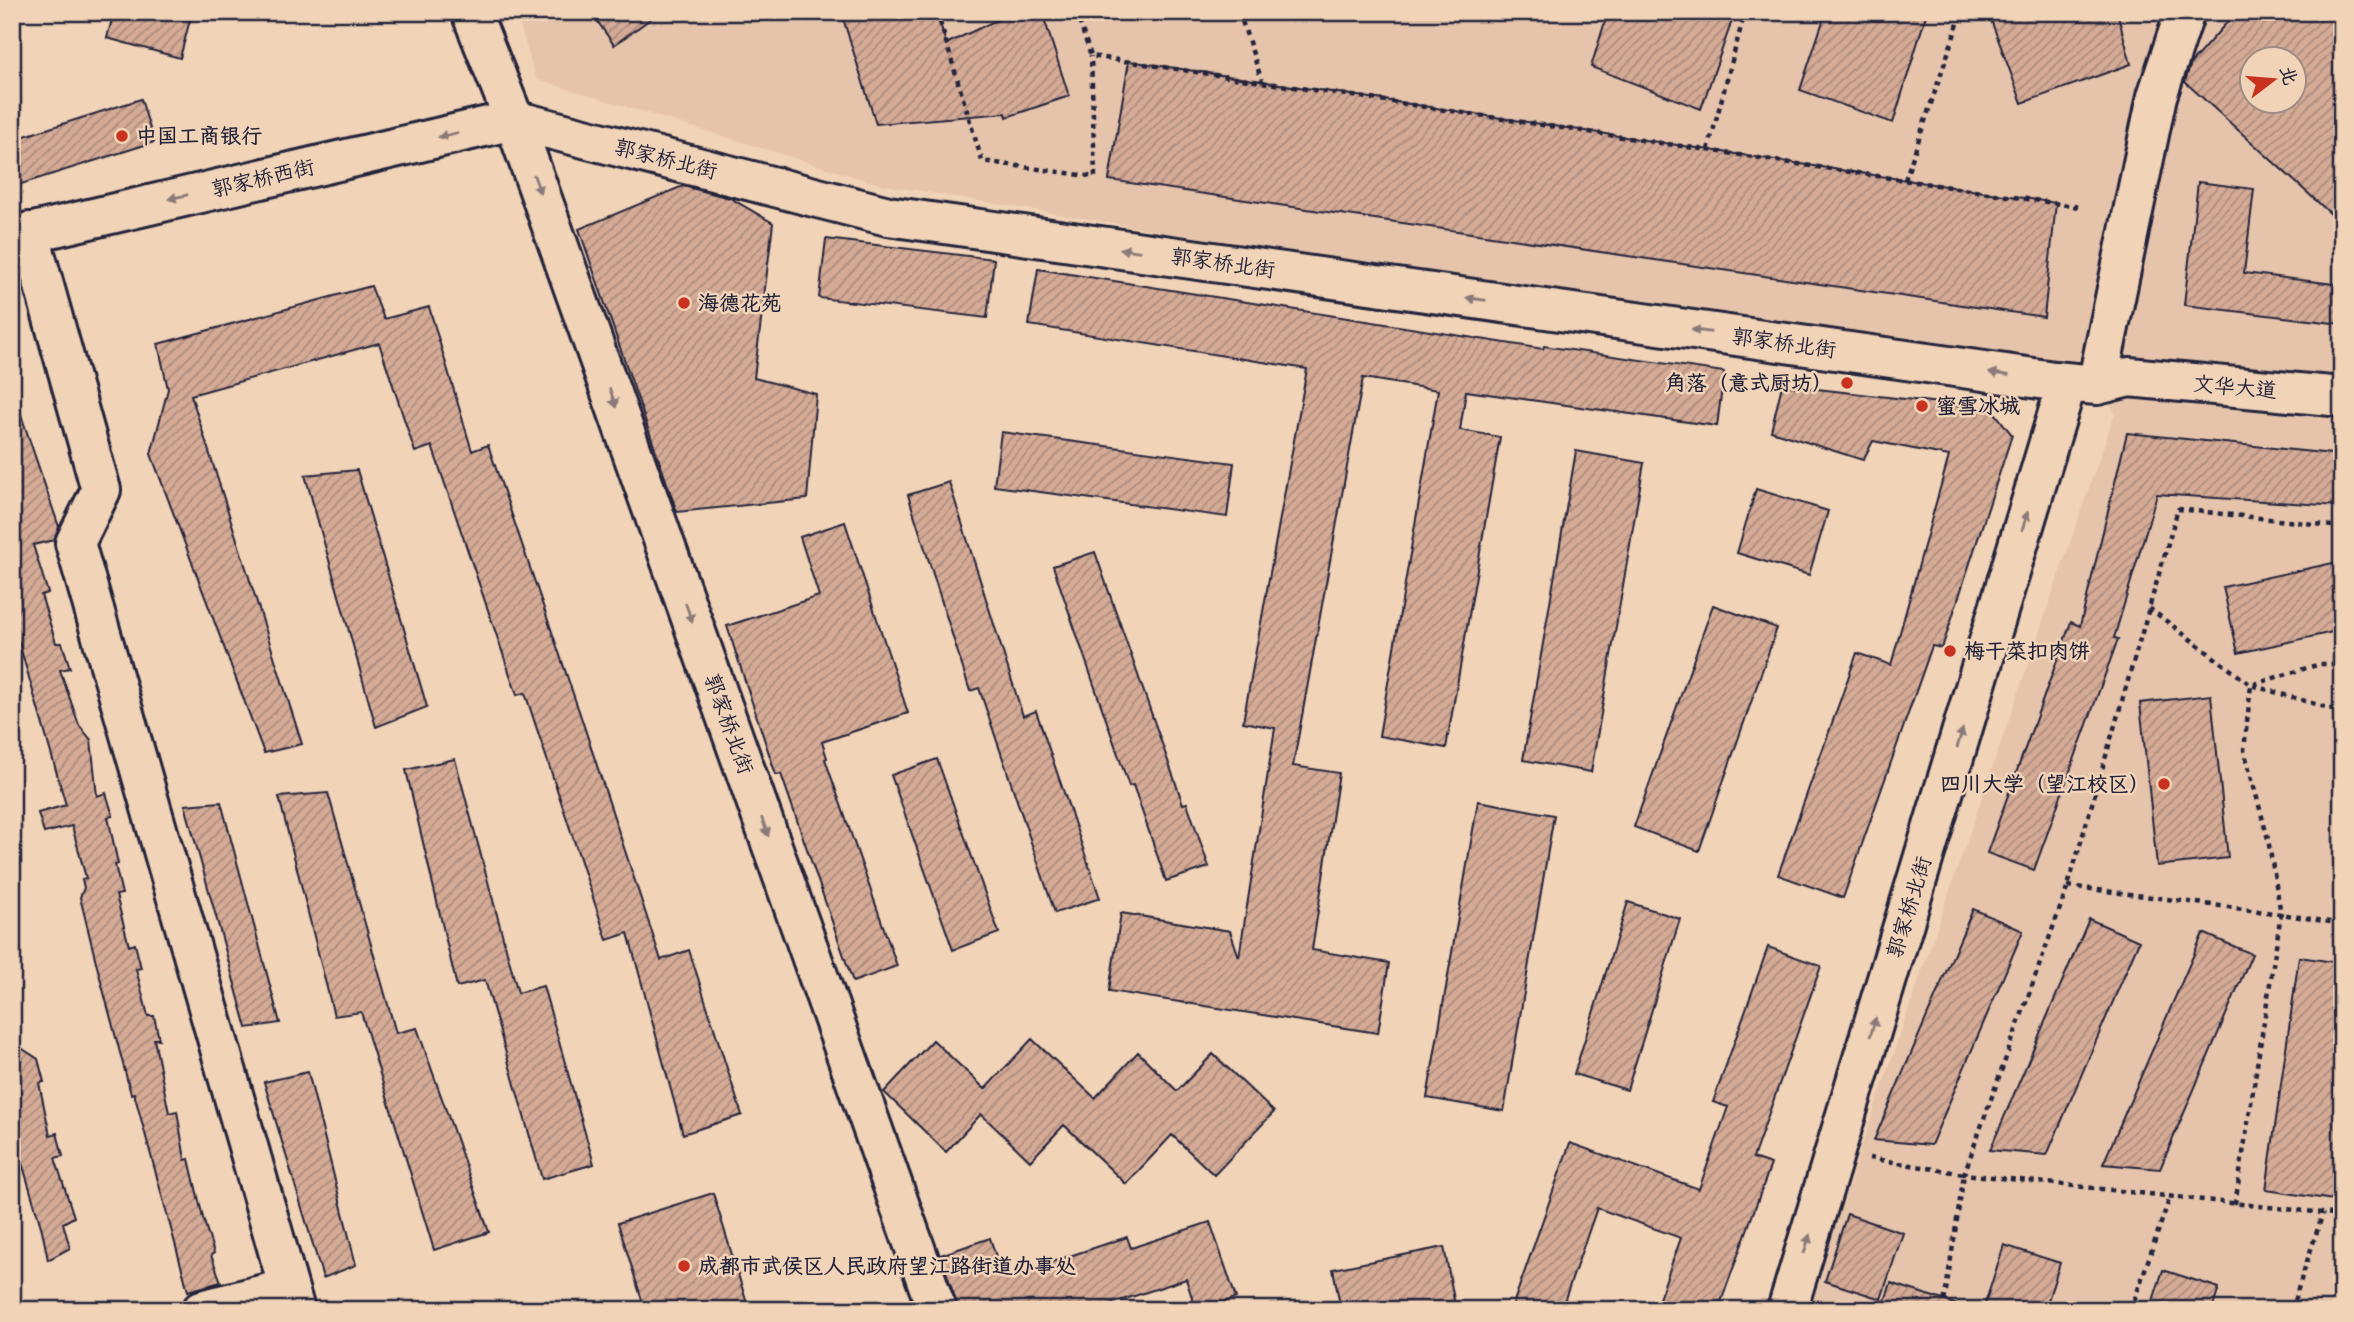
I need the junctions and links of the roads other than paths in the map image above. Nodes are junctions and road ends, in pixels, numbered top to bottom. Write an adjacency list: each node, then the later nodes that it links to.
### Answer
1 (471, 12): 3 (street)
2 (2185, 12): 5 (street)
3 (514, 120): 4 (street, 郭家桥西街, one-way to 4); 5 (street, 郭家桥北街, one-way to 3); 9 (street, 郭家桥北街, one-way to 9)
4 (20, 234): 7 (street)
5 (2098, 382): 6 (street, 文华大道); 10 (street, 郭家桥北街, one-way to 5)
6 (2342, 397)
7 (292, 1299): 8 (street)
8 (202, 1310)
9 (937, 1310)
10 (1787, 1310)

